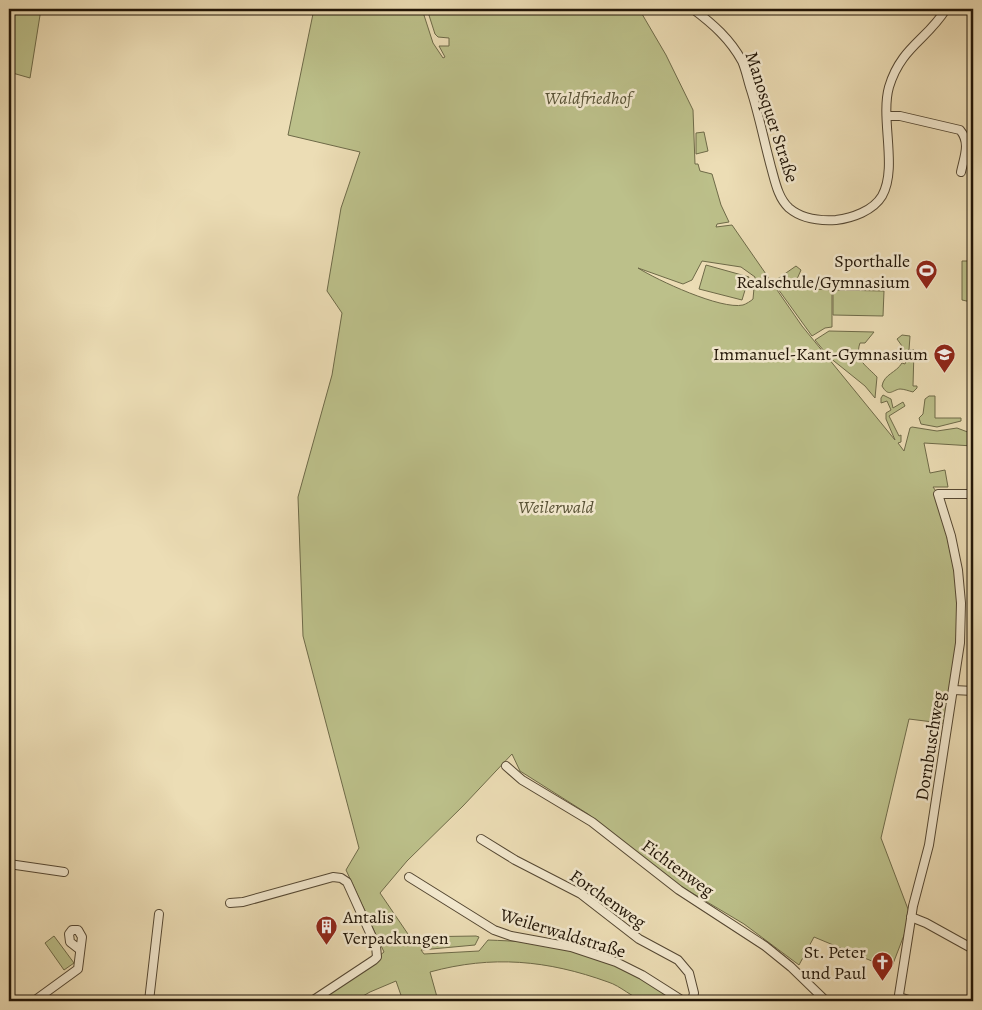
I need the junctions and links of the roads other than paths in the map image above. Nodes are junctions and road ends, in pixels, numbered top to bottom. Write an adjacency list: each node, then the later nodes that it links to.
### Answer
1 (693, 9): 3 (street, Manosquer Straße)
2 (946, 9): 3 (street, Manosquer Straße)
3 (887, 116): 4 (street)
4 (961, 172)
5 (973, 494): 6 (street, Dornbuschweg)
6 (954, 690): 7 (street); 15 (street, Dornbuschweg)
7 (973, 691)
8 (506, 766): 24 (street, Fichtenweg)
9 (480, 839): 23 (street, Forchenweg)
10 (9, 864): 11 (street)
11 (64, 872)
12 (409, 877): 22 (street, Weilerwaldstraße)
13 (230, 903): 21 (street)
14 (159, 914): 20 (street)
15 (911, 917): 16 (street); 18 (street, Dornbuschweg)
16 (973, 948)
17 (79, 949): 19 (street)
18 (898, 999): 25 (street)
19 (34, 1001)
20 (149, 1001)
21 (312, 1001)
22 (683, 1001)
23 (692, 1001)
24 (826, 1001)
25 (912, 1001)

